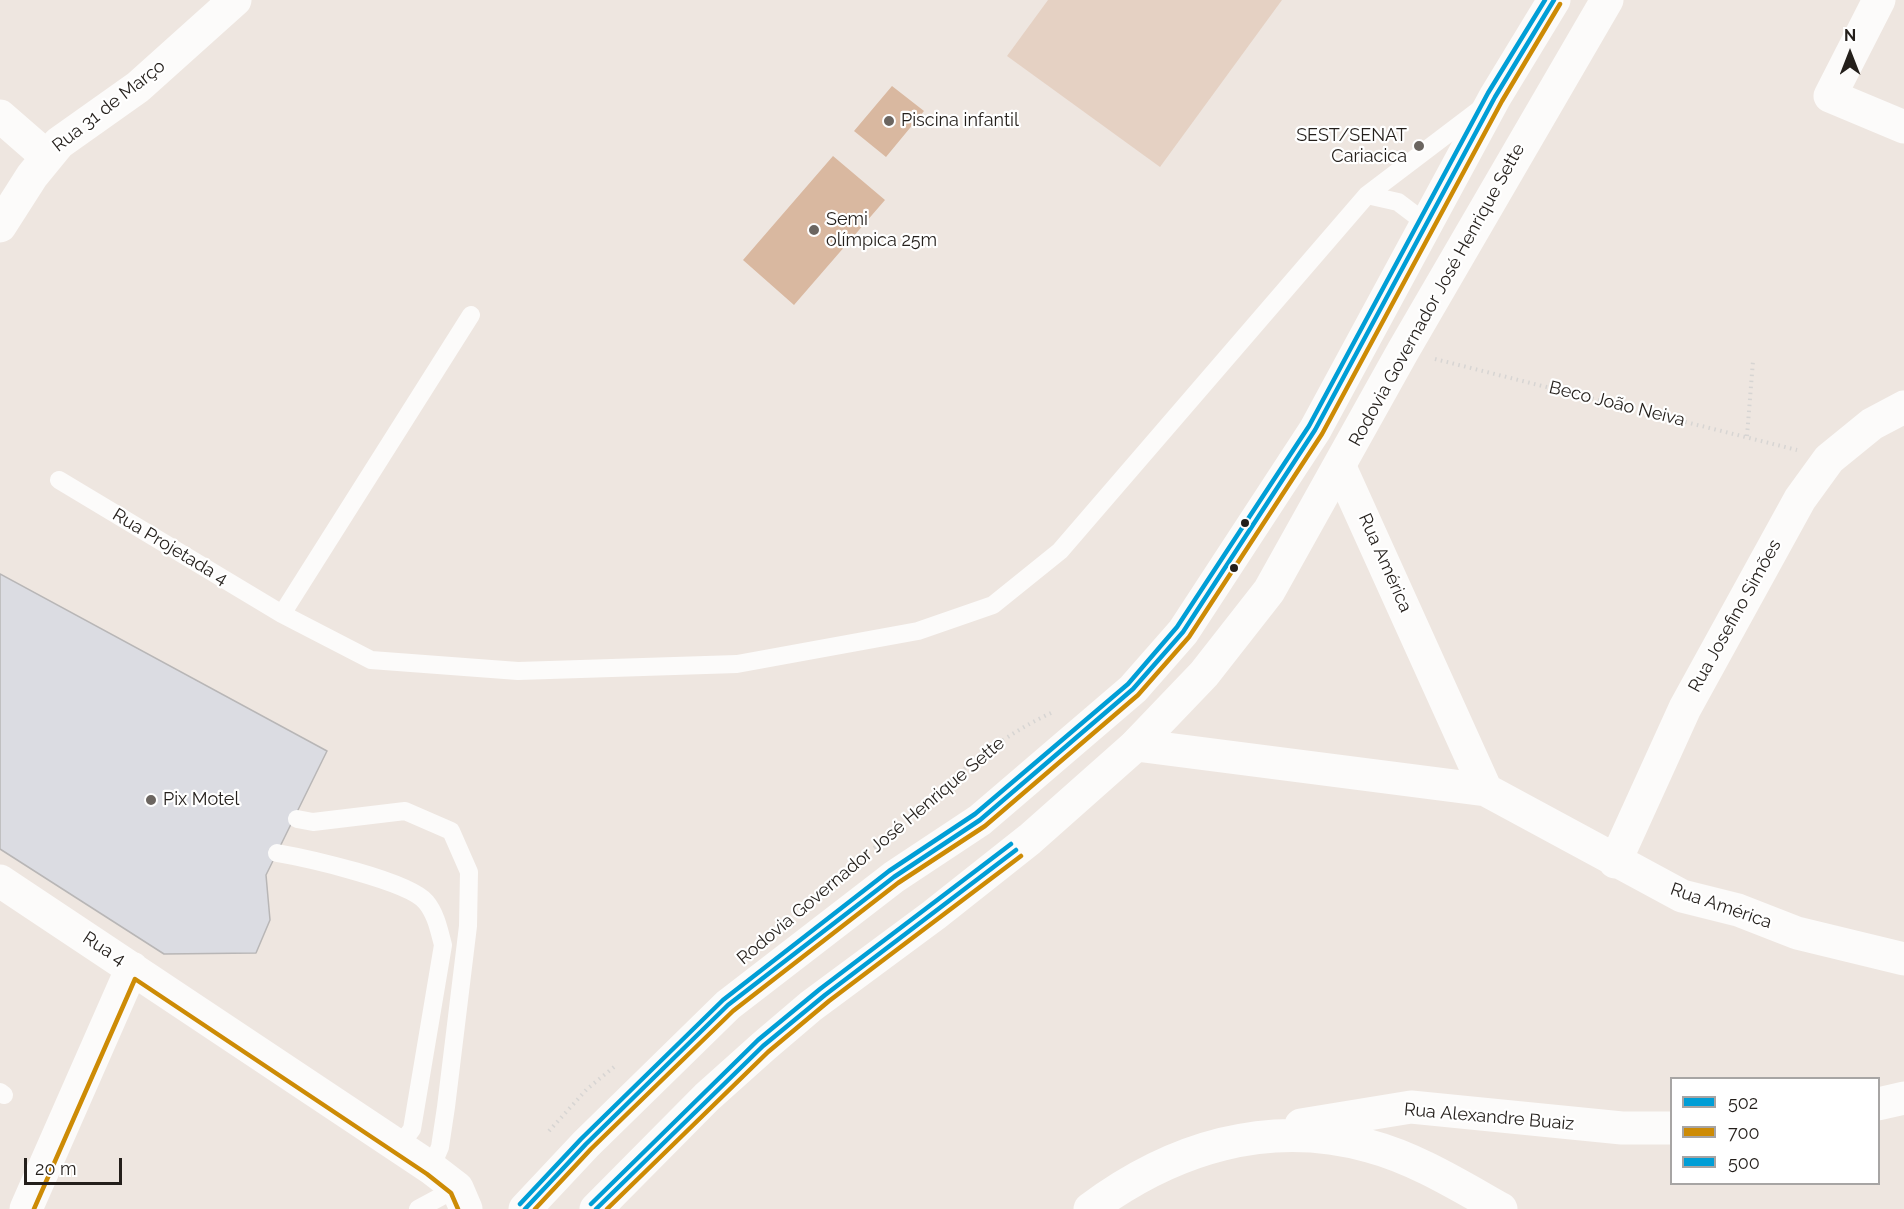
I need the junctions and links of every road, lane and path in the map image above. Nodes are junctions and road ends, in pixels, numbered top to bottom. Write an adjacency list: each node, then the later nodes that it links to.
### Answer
1 (235, 0): 8 (street, Rua 31 de Março)
2 (1554, 0): 5 (street)
3 (1607, 0): 13 (street, Rodovia Governador José Henrique Sette)
4 (1879, 0): 7 (street)
5 (1495, 97): 9 (lane, Rua Projetada 4); 10 (street)
6 (0, 116): 8 (street)
7 (1904, 127)
8 (46, 156): 11 (street, Rua 31 de Março)
9 (1367, 195): 10 (lane); 20 (lane, Rua Projetada 4)
10 (1427, 224): 42 (street)
11 (0, 226)
12 (471, 315): 20 (lane)
13 (1403, 351): 16 (path, Beco João Neiva); 18 (street, Rodovia Governador José Henrique Sette)
14 (1753, 361): 16 (path)
15 (1904, 407): 17 (street, Rua Josefino Simões)
16 (1747, 436): 17 (path, Beco João Neiva)
17 (1830, 459): 27 (street, Rua Josefino Simões)
18 (1340, 467): 22 (street, Rodovia Governador José Henrique Sette); 23 (street, Rua América)
19 (59, 480): 20 (lane, Rua Projetada 4)
20 (282, 614)
21 (1059, 710): 26 (path, Rodovia Governador José Henrique Sette)
22 (1136, 745): 23 (street, Rua América); 43 (street, Rodovia Governador José Henrique Sette)
23 (1486, 790): 27 (street, Rua América)
24 (297, 819): 38 (lane)
25 (277, 853): 37 (lane)
26 (867, 854)
27 (1615, 862): 29 (street, Rua América)
28 (0, 881): 30 (street, Rua 4)
29 (1904, 959)
30 (132, 968): 37 (street, Rua 4); 40 (street)
31 (615, 1066): 35 (path)
32 (1904, 1098): 33 (street)
33 (1880, 1104)
34 (1670, 1128): 36 (street, Rua Alexandre Buaiz)
35 (545, 1136)
36 (1236, 1139): 44 (street); 45 (street)
37 (399, 1147): 38 (street, Rua 4)
38 (431, 1168): 39 (street, Rua 4)
39 (462, 1199): 41 (lane)
40 (26, 1209)
41 (418, 1209)
42 (525, 1209)
43 (596, 1209)
44 (1090, 1209)
45 (1501, 1209)

